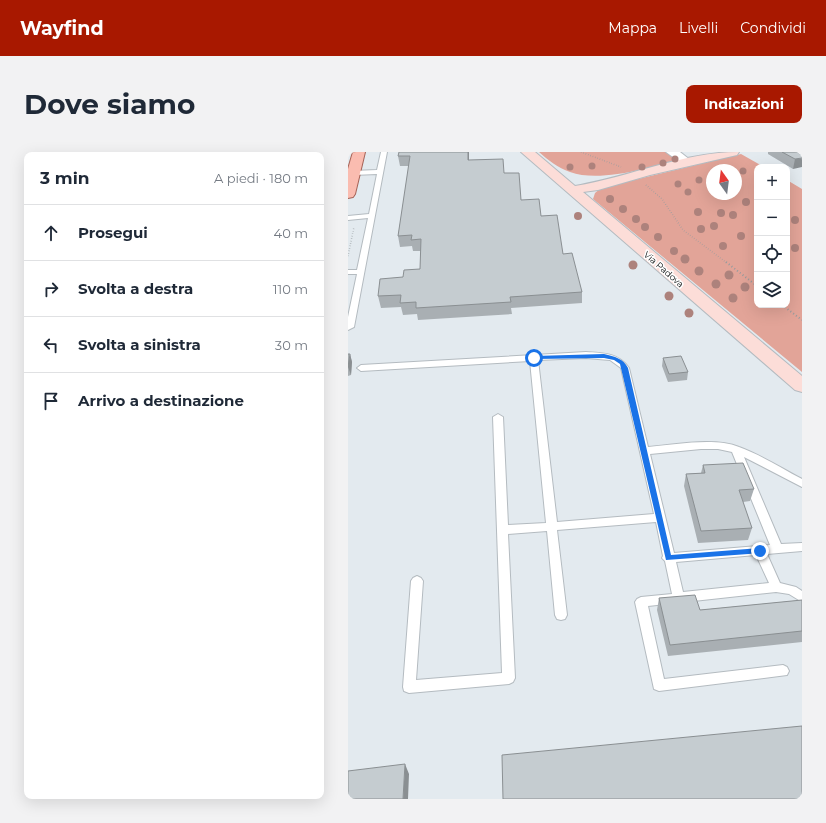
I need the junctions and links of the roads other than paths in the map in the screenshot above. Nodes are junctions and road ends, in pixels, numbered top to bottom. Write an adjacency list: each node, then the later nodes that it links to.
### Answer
1 (358, 152): 8 (main road)
2 (384, 152): 7 (lane)
3 (527, 152): 10 (main road, Via Padova)
4 (672, 152): 6 (street)
5 (733, 152): 6 (main road)
6 (688, 163): 9 (main road)
7 (380, 172): 8 (lane); 12 (lane)
8 (353, 173): 11 (main road)
9 (632, 175): 10 (main road); 10 (main road)
10 (574, 180): 19 (main road, Via Padova)
11 (348, 194)
12 (372, 216): 13 (lane); 15 (lane)
13 (348, 218)
14 (348, 272): 15 (lane)
15 (360, 272): 16 (lane)
16 (348, 328)
17 (534, 358): 18 (lane); 22 (lane); 25 (lane)
18 (361, 368)
19 (802, 386)
20 (498, 417): 26 (lane)
21 (736, 448): 22 (lane); 23 (lane); 28 (lane)
22 (644, 451): 24 (lane)
23 (802, 483)
24 (659, 518): 25 (lane); 30 (lane)
25 (552, 526): 26 (lane); 35 (lane)
26 (503, 530): 31 (lane)
27 (802, 547): 28 (lane)
28 (777, 549): 29 (lane)
29 (760, 551): 30 (lane); 32 (lane)
30 (668, 558): 34 (lane)
31 (417, 581)
32 (776, 587): 33 (lane); 34 (lane)
33 (802, 597)
34 (679, 598): 36 (lane)
35 (561, 616)
36 (783, 671)

